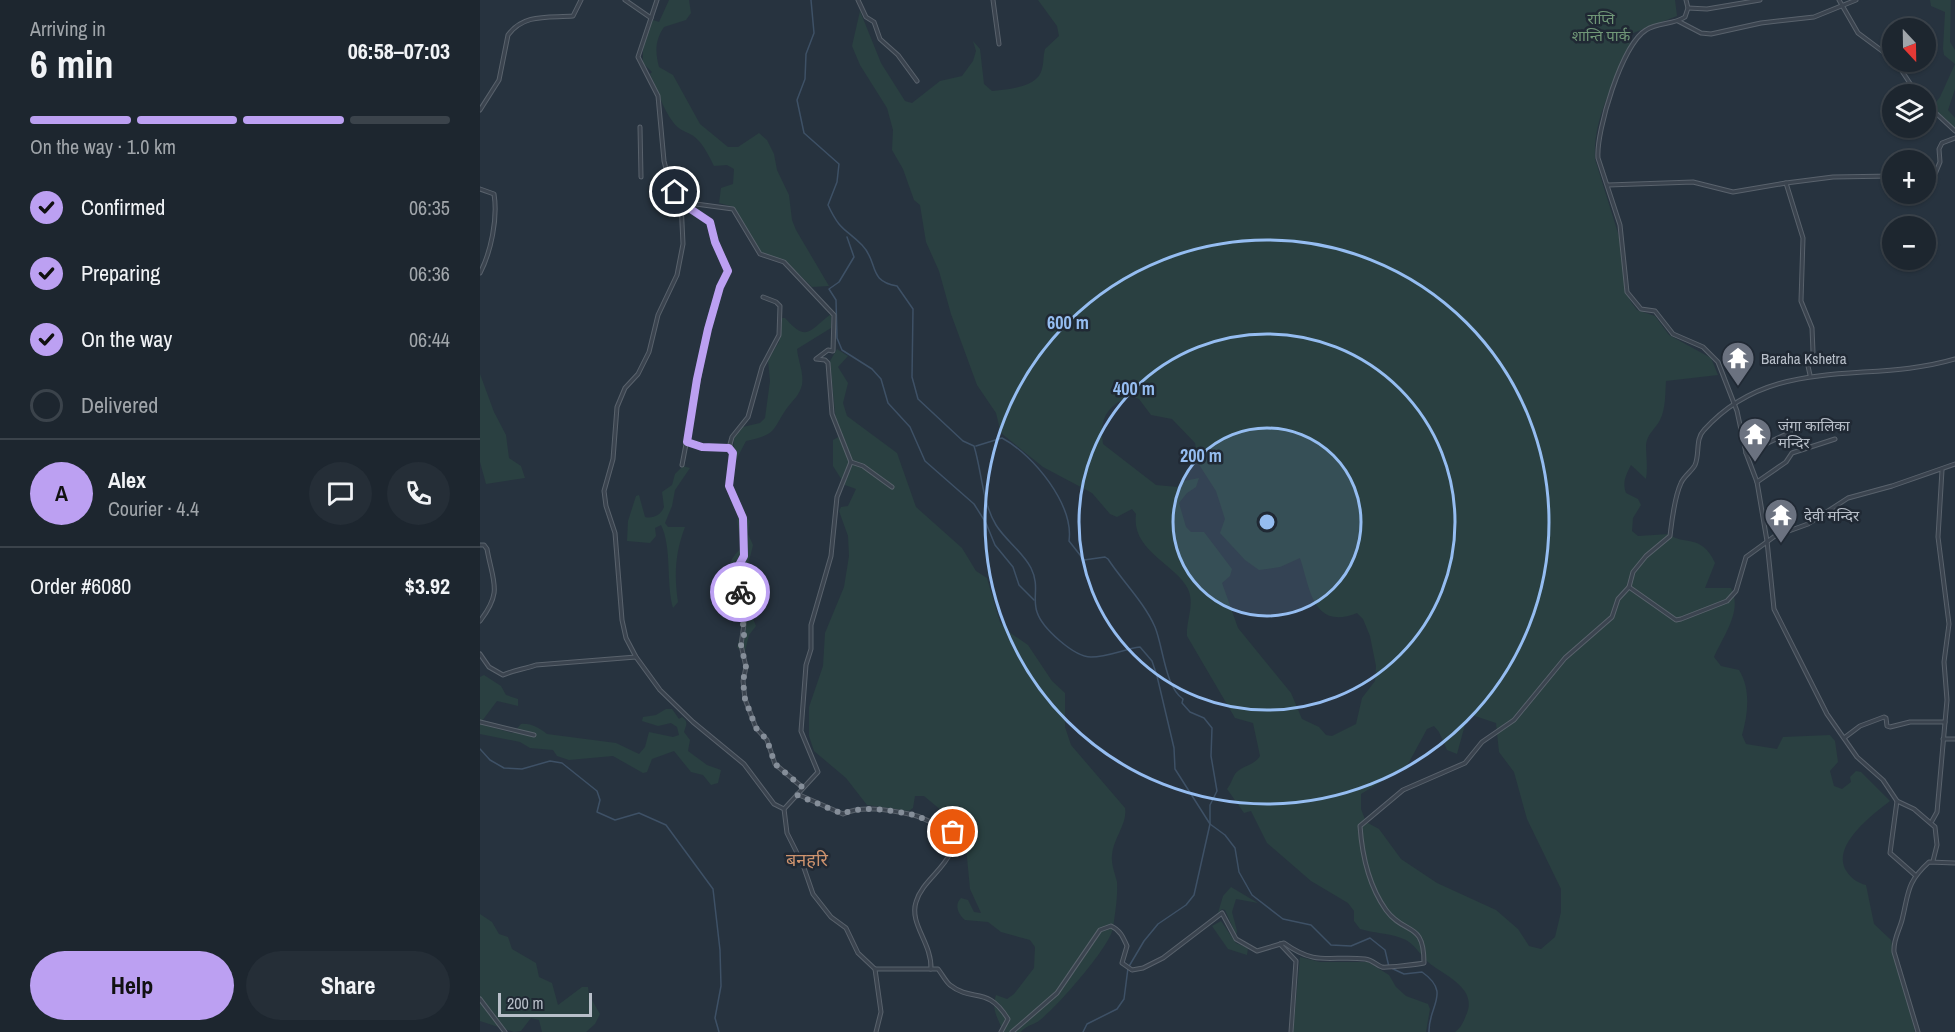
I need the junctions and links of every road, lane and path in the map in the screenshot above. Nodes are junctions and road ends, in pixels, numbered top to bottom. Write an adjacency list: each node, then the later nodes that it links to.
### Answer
1 (581, 0): 17 (street)
2 (625, 0): 12 (street)
3 (657, 0): 12 (street)
4 (858, 0): 16 (street)
5 (993, 0): 14 (street)
6 (1686, 0): 11 (street)
7 (1760, 0): 11 (street)
8 (1839, 0): 10 (street)
9 (1856, 0): 10 (street)
10 (1842, 7): 13 (street); 15 (street)
11 (1688, 8): 13 (street)
12 (651, 18): 28 (street)
13 (1678, 21): 26 (street)
14 (999, 44)
15 (1882, 51)
16 (917, 81)
17 (480, 110)
18 (1936, 113): 20 (street)
19 (640, 127): 24 (street)
20 (1955, 131)
21 (1955, 138): 22 (street)
22 (1936, 172)
23 (1882, 176): 25 (street)
24 (641, 177)
25 (1786, 183): 26 (street); 32 (street)
26 (1608, 185): 33 (street)
27 (480, 189): 29 (street)
28 (681, 202): 36 (street); 39 (street); 50 (street)
29 (480, 273)
30 (763, 297): 37 (street)
31 (1955, 359): 32 (street)
32 (1810, 375): 33 (street)
33 (1734, 403): 38 (street); 47 (street)
34 (1791, 432): 38 (street)
35 (1835, 439): 43 (street)
36 (687, 442): 37 (street); 41 (street)
37 (729, 448): 57 (street)
38 (1746, 453): 43 (street)
39 (851, 462): 44 (street); 57 (street)
40 (1955, 464): 42 (street)
41 (682, 465)
42 (1942, 470): 45 (street); 52 (street)
43 (1757, 482): 45 (street)
44 (892, 487)
45 (1767, 541): 47 (street); 54 (street)
46 (480, 545): 48 (street)
47 (1629, 587): 65 (street)
48 (480, 621)
49 (480, 654): 50 (street)
50 (636, 657): 60 (street)
51 (480, 722): 53 (street)
52 (1945, 722): 54 (street); 55 (street)
53 (534, 735)
54 (1844, 738): 59 (street)
55 (1943, 739): 56 (street); 61 (street)
56 (1955, 739)
57 (802, 787): 58 (street)
58 (797, 795): 60 (street); 67 (street)
59 (1897, 801): 61 (street); 64 (street)
60 (784, 809): 66 (street)
61 (1932, 821): 62 (street)
62 (1933, 861): 63 (street); 64 (street)
63 (1955, 863)
64 (1916, 874): 74 (street)
65 (1280, 944): 72 (street); 73 (street)
66 (874, 969): 67 (street); 70 (street)
67 (931, 969): 71 (street)
68 (480, 999): 69 (street)
69 (505, 1032)
70 (876, 1032)
71 (1001, 1032)
72 (1012, 1032)
73 (1291, 1032)
74 (1918, 1032)

